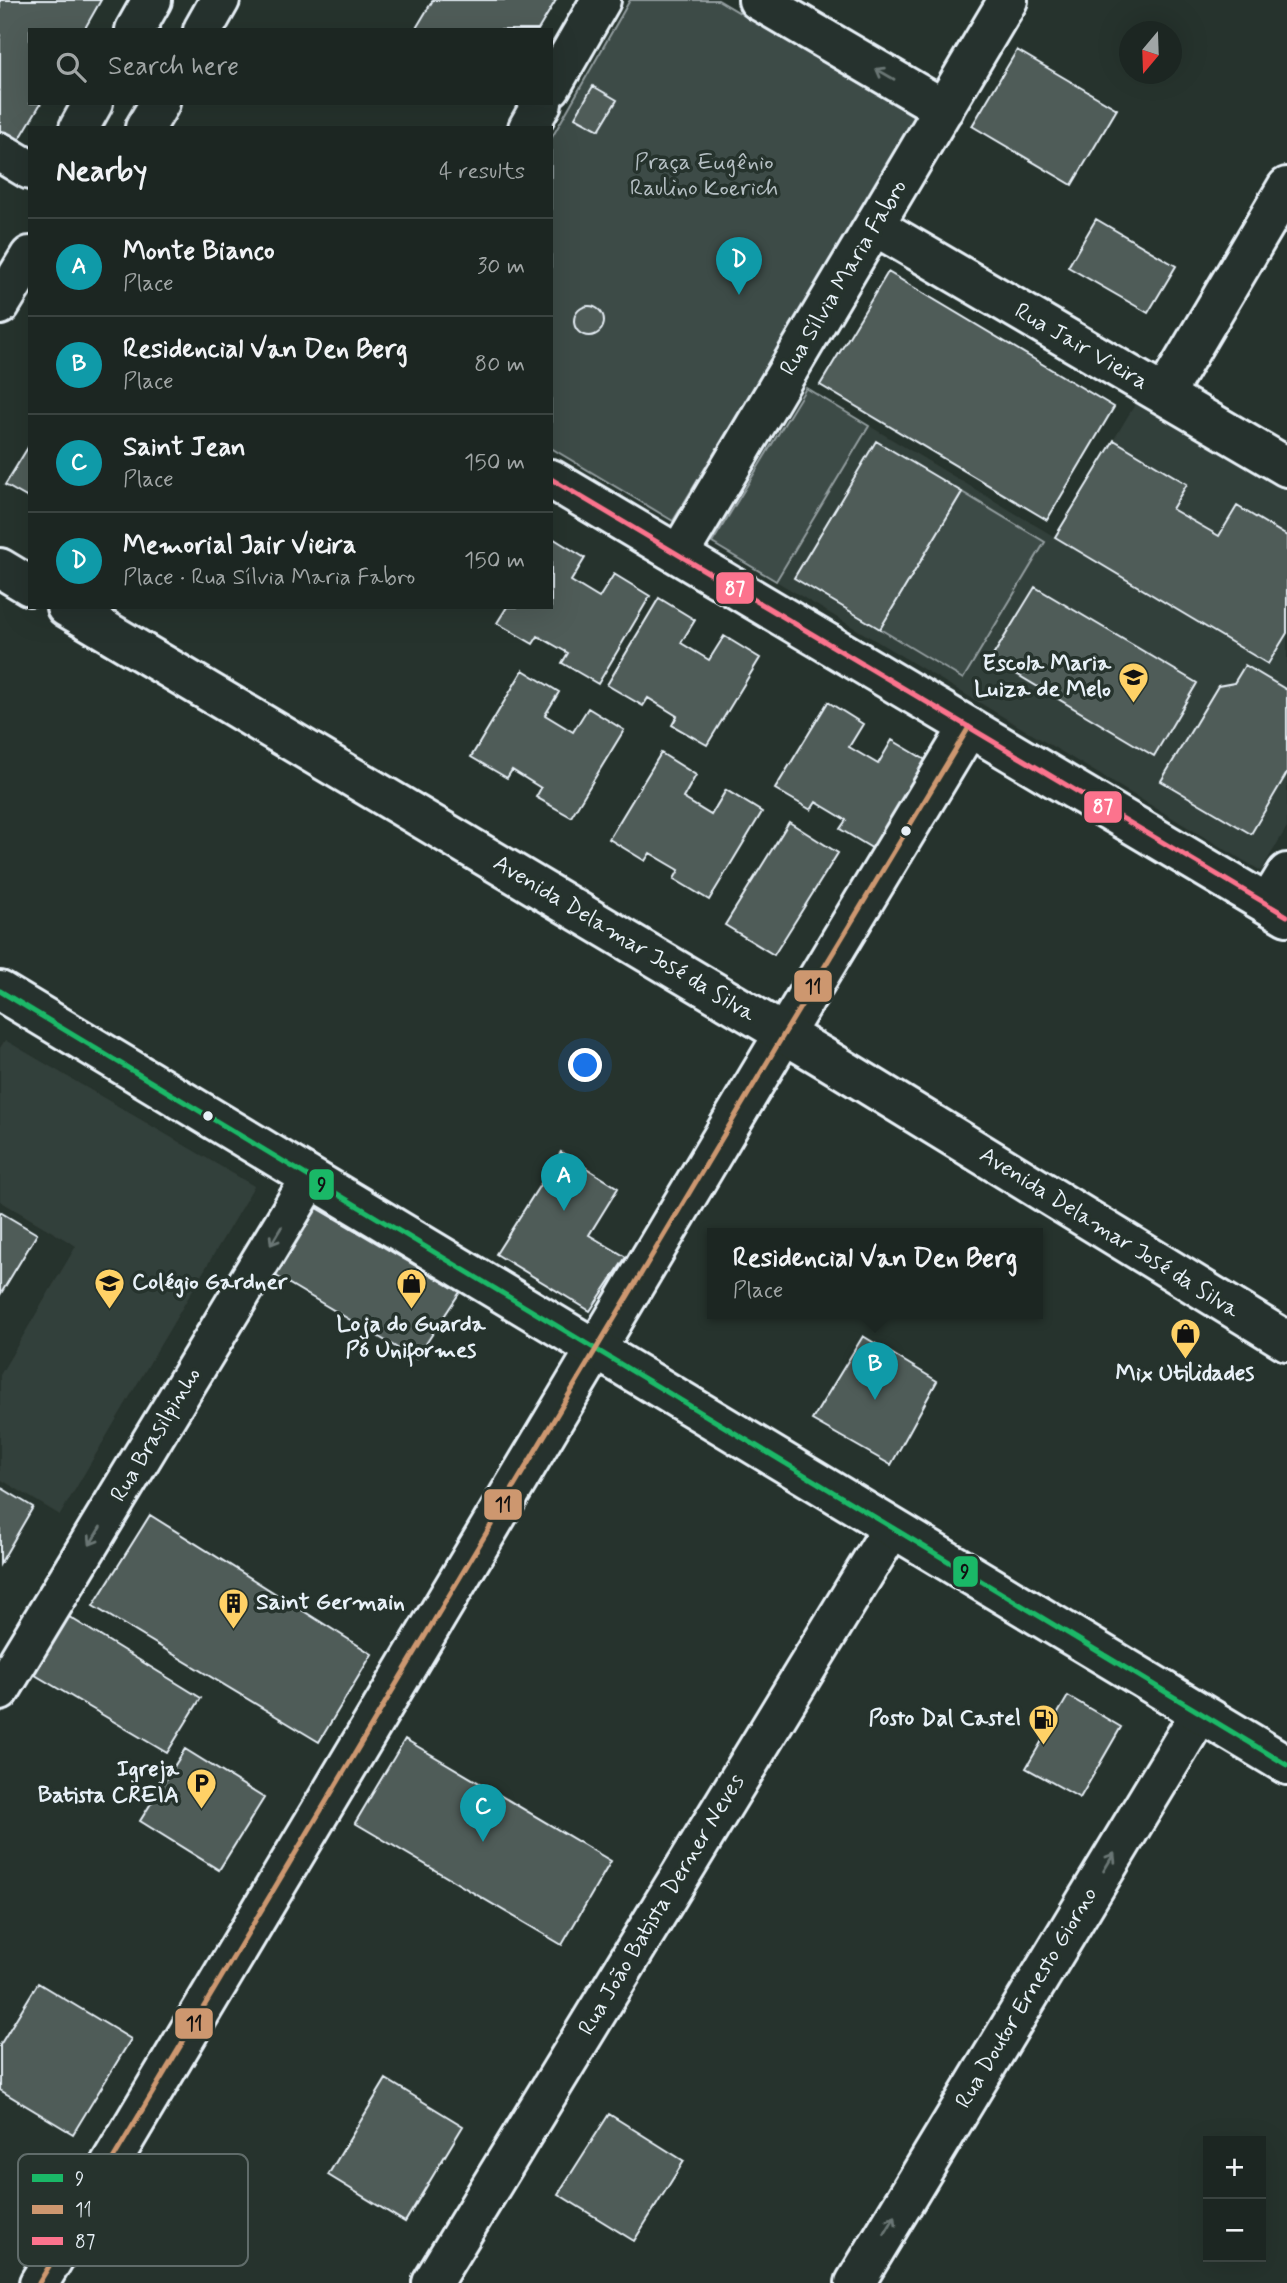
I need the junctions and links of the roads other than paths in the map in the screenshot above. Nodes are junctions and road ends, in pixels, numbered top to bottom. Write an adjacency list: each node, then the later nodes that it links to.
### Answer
1 (152, 0): 6 (street)
2 (220, 0): 7 (street)
3 (601, 0): 8 (street)
4 (758, 0): 12 (street, one-way to 4)
5 (1008, 0): 12 (street, Rua Sílvia Maria Fabro)
6 (136, 28)
7 (204, 28)
8 (553, 84)
9 (92, 105): 13 (street)
10 (159, 105): 14 (street)
11 (541, 105): 15 (street)
12 (944, 109): 19 (street, Rua Sílvia Maria Fabro)
13 (80, 126)
14 (146, 126)
15 (529, 126)
16 (0, 152): 17 (street)
17 (28, 169)
18 (1287, 187): 22 (street)
19 (875, 226): 22 (street, Rua Jair Vieira); 25 (street, Rua Sílvia Maria Fabro)
20 (28, 259): 21 (street)
21 (0, 305)
22 (1164, 395): 23 (street, Rua Jair Vieira)
23 (1287, 467)
24 (553, 480): 25 (street)
25 (679, 554): 29 (street)
26 (0, 568): 27 (street)
27 (28, 585)
28 (69, 609): 33 (street, Avenida Delamar José da Silva)
29 (969, 727): 31 (street); 33 (street)
30 (1287, 873): 31 (street)
31 (1277, 910)
32 (5, 1006): 34 (street)
33 (784, 1034): 35 (street, Avenida Delamar José da Silva); 36 (street)
34 (311, 1178): 36 (street); 38 (street, Rua Brasilpinho, one-way to 38)
35 (1287, 1341)
36 (596, 1349): 37 (street); 41 (street)
37 (892, 1528): 39 (street); 44 (street, Rua João Batista Derner Neves)
38 (0, 1691)
39 (1200, 1713): 40 (street); 45 (street, Rua Doutor Ernesto Giorno, one-way to 39)
40 (1287, 1765)
41 (116, 2154)
42 (49, 2266): 43 (street)
43 (39, 2283)
44 (432, 2283)
45 (855, 2283)

